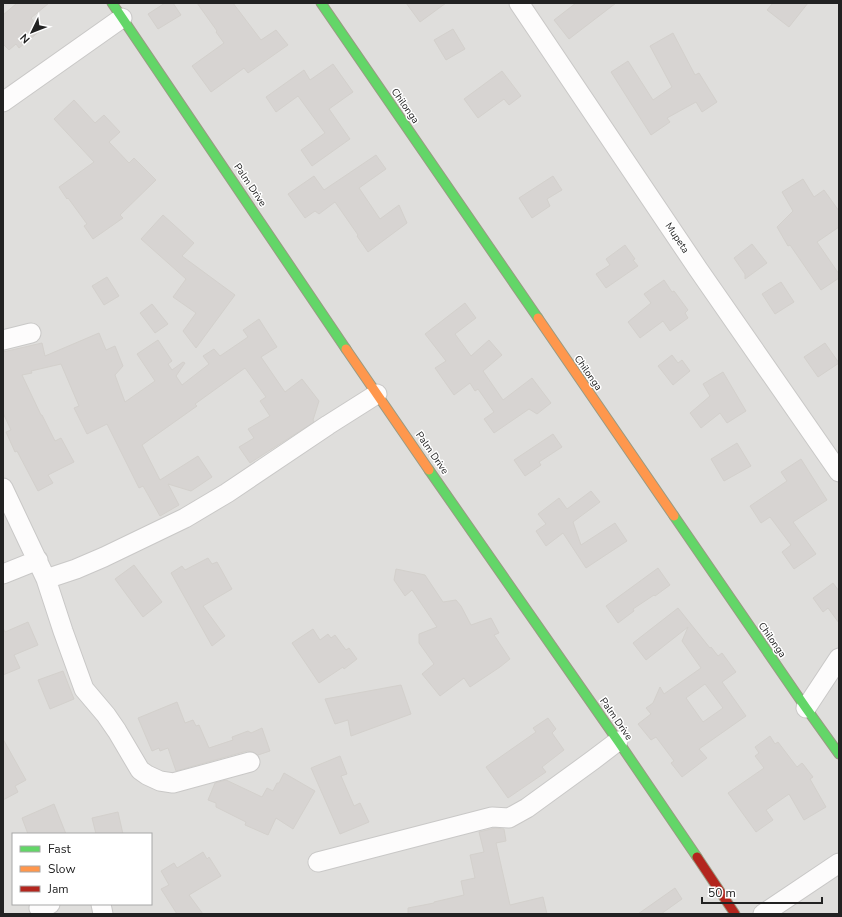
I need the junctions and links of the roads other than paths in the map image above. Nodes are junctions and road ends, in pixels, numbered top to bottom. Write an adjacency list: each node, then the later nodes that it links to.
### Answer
1 (320, 3): 14 (street, Chilonga)
2 (519, 3): 8 (street, Mupeta)
3 (117, 10): 4 (street); 7 (street, Palm Drive)
4 (3, 102)
5 (31, 333): 6 (street)
6 (3, 340)
7 (377, 394): 12 (street); 15 (street, Palm Drive)
8 (839, 472)
9 (3, 488): 10 (street)
10 (38, 560): 11 (street); 12 (street)
11 (3, 574)
12 (46, 579): 17 (street)
13 (839, 658): 14 (street)
14 (806, 708): 16 (street, Chilonga)
15 (618, 741): 18 (street); 20 (street, Palm Drive)
16 (839, 754)
17 (250, 762)
18 (318, 862)
19 (839, 863): 21 (street)
20 (736, 914)
21 (763, 914)

